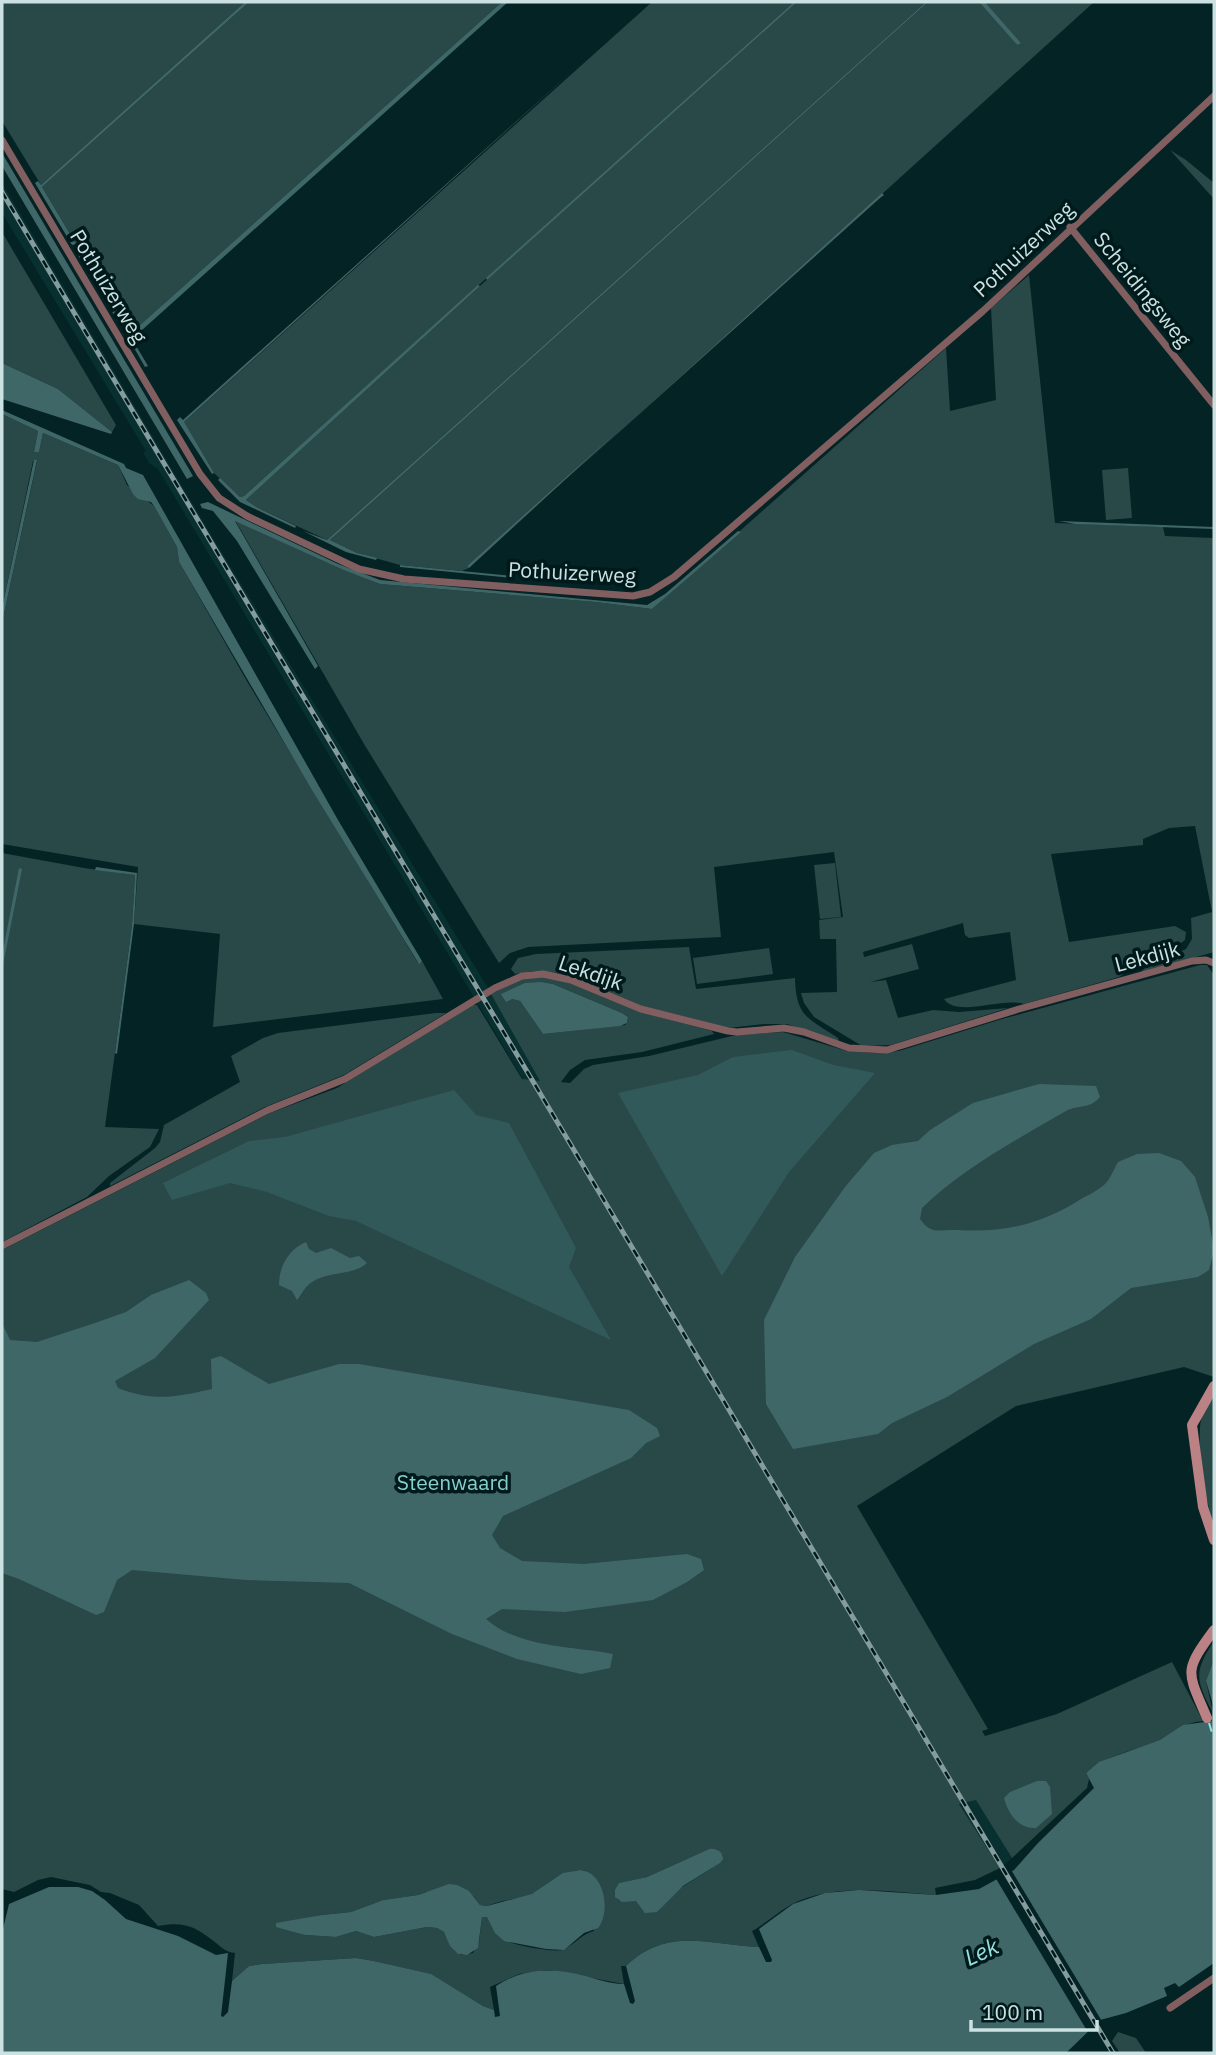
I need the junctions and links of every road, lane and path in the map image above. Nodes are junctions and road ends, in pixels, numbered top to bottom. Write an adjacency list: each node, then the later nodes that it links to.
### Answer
1 (1214, 96): 3 (street, Pothuizerweg)
2 (2, 140): 3 (street, Pothuizerweg)
3 (1070, 227): 4 (street, Scheidingsweg)
4 (1214, 405)
5 (1214, 963): 6 (street, Lekdijk)
6 (2, 1246)
7 (1214, 1386): 8 (street)
8 (1214, 1540)
9 (1214, 1630): 10 (street)
10 (1207, 1718)
11 (1214, 1978): 12 (street)
12 (1170, 2007)

